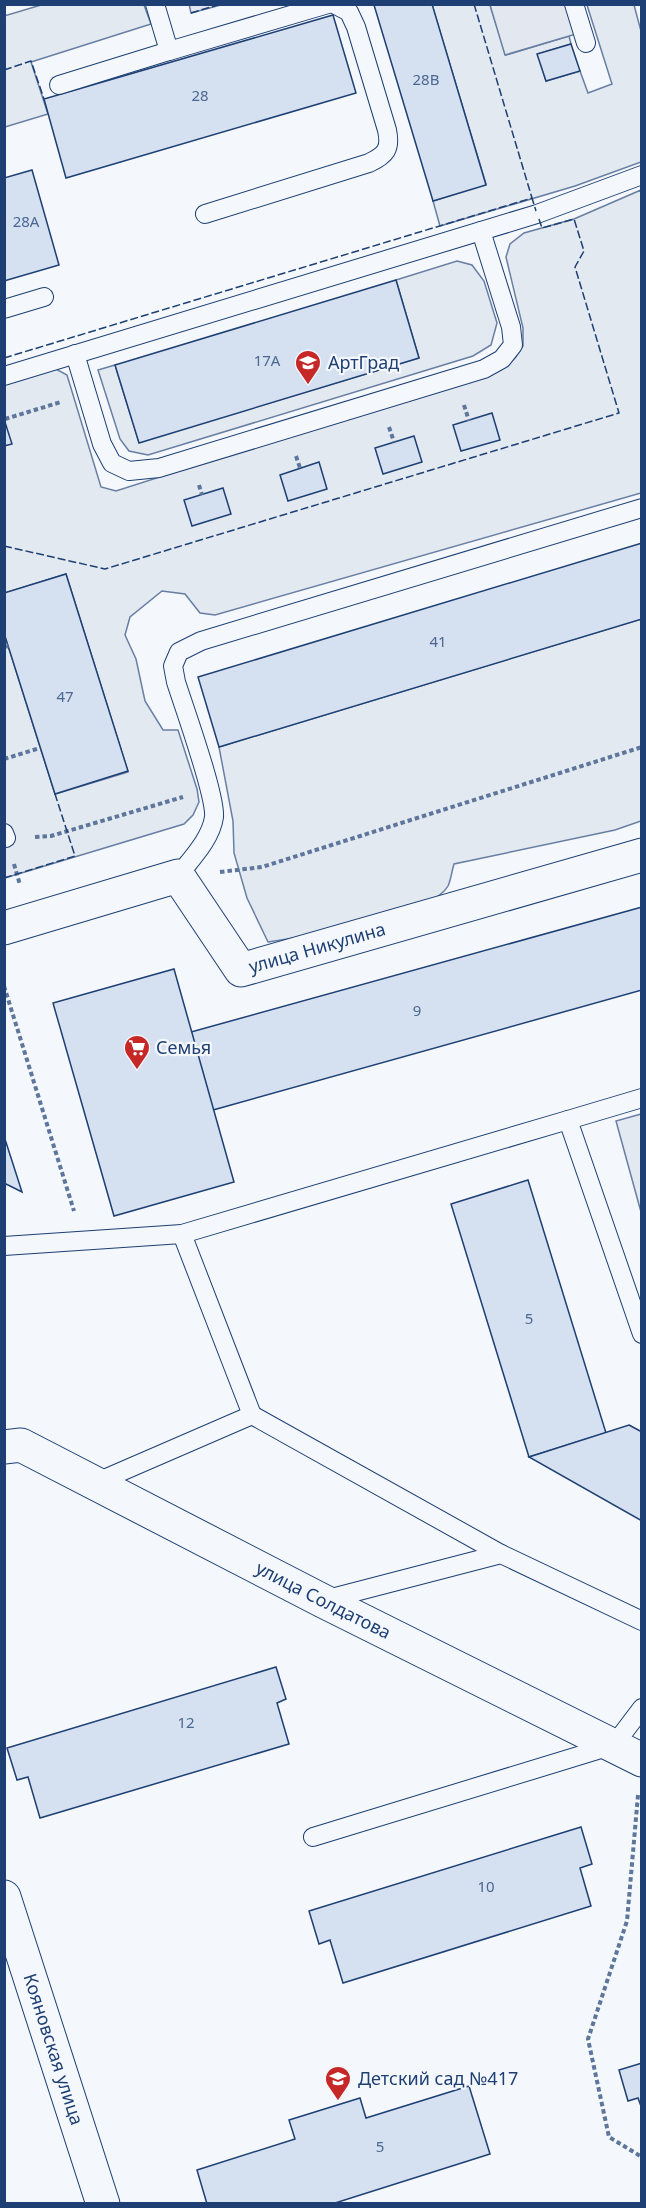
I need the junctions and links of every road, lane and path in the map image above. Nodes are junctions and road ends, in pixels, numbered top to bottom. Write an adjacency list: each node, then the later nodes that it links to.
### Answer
1 (155, 4): 6 (lane)
2 (327, 4): 6 (lane)
3 (334, 4): 9 (lane)
4 (574, 4): 5 (lane)
5 (586, 43)
6 (169, 51): 7 (lane)
7 (59, 85)
8 (642, 175): 10 (lane)
9 (205, 214)
10 (481, 231): 13 (lane); 15 (lane)
11 (44, 297): 12 (lane)
12 (4, 309)
13 (75, 354): 14 (lane); 15 (lane)
14 (4, 376)
15 (87, 394): 16 (path)
16 (5, 419)
17 (642, 507): 21 (lane)
18 (642, 747): 24 (path)
19 (40, 748): 20 (path)
20 (4, 759)
21 (209, 789): 22 (path); 24 (lane)
22 (5, 836): 25 (path)
23 (642, 855): 24 (street, улица Никулина)
24 (178, 876): 25 (street)
25 (18, 924)
26 (4, 986): 30 (path)
27 (642, 1098): 28 (lane)
28 (568, 1120): 29 (lane); 32 (lane)
29 (182, 1234): 30 (lane); 33 (lane)
30 (84, 1241): 31 (lane)
31 (4, 1246)
32 (642, 1334)
33 (252, 1415): 35 (lane); 36 (lane)
34 (4, 1447): 35 (street, улица Солдатова)
35 (95, 1483): 37 (street, улица Солдатова)
36 (501, 1554): 37 (lane); 38 (lane)
37 (322, 1601): 40 (street, улица Солдатова)
38 (642, 1621)
39 (642, 1708): 40 (lane)
40 (632, 1755): 41 (lane); 43 (path)
41 (313, 1838)
42 (4, 1897): 44 (street, Кояновская улица)
43 (642, 2157)
44 (103, 2204)

